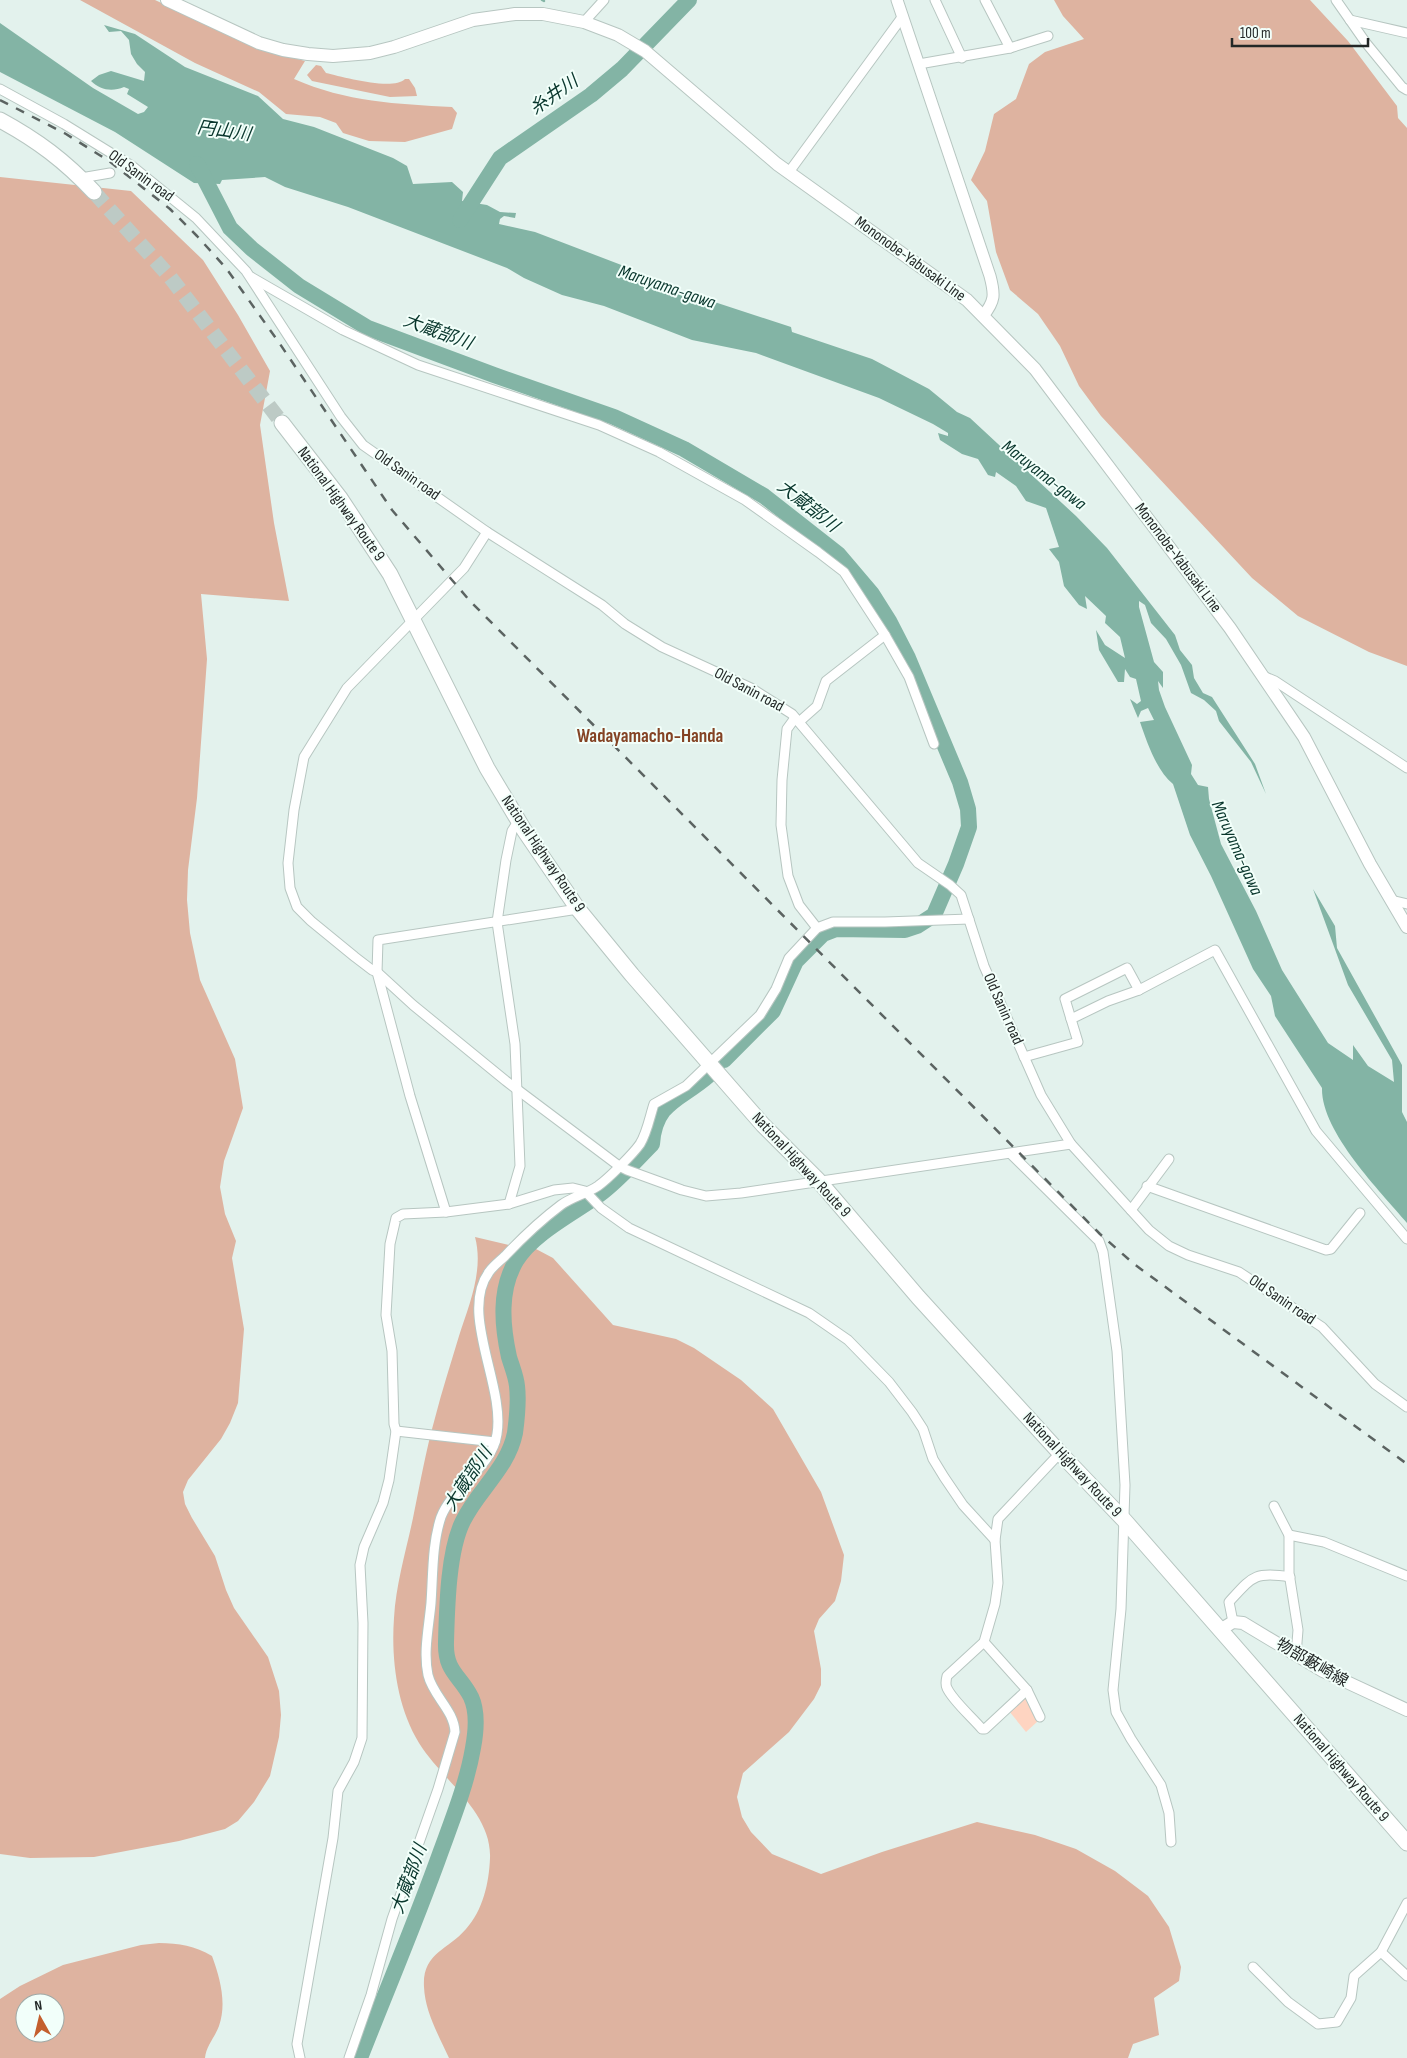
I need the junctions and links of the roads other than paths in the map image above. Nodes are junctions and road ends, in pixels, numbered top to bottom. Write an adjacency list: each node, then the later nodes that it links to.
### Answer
1 (167, 0): 9 (main road, Mononobe-Yabusaki Line)
2 (604, 0): 9 (street)
3 (897, 0): 7 (street)
4 (935, 0): 13 (street)
5 (985, 0): 12 (street)
6 (1336, 0): 8 (street)
7 (903, 16): 14 (street); 18 (street)
8 (1350, 20): 10 (street); 16 (street)
9 (587, 23): 18 (main road, Mononobe-Yabusaki Line)
10 (1407, 33)
11 (1048, 36): 12 (street)
12 (1010, 48): 13 (street)
13 (962, 58): 14 (street)
14 (919, 64): 23 (street)
15 (0, 89): 22 (street, Old Sanin road)
16 (1407, 90)
17 (0, 120): 20 (highway)
18 (789, 172): 23 (main road, Mononobe-Yabusaki Line)
19 (110, 173): 20 (street)
20 (81, 178): 21 (highway)
21 (94, 192)
22 (249, 276): 25 (street, Old Sanin road); 27 (street)
23 (983, 316): 28 (main road, Mononobe-Yabusaki Line)
24 (282, 423): 26 (highway, National Highway Route 9)
25 (487, 532): 26 (street); 29 (street, Old Sanin road)
26 (414, 618): 32 (highway, National Highway Route 9); 40 (street)
27 (885, 636): 29 (street); 30 (street)
28 (1262, 676): 31 (street); 33 (main road, Mononobe-Yabusaki Line)
29 (797, 720): 36 (street, Old Sanin road); 39 (street)
30 (934, 744)
31 (1407, 768)
32 (518, 820): 35 (highway, National Highway Route 9); 37 (street)
33 (1391, 900): 34 (street); 38 (main road, Mononobe-Yabusaki Line)
34 (1407, 904)
35 (578, 910): 37 (street); 44 (highway, National Highway Route 9)
36 (969, 919): 39 (street); 43 (street, Old Sanin road)
37 (497, 922): 40 (street); 45 (street)
38 (1407, 927)
39 (817, 928): 44 (street)
40 (377, 972): 45 (street); 55 (street)
41 (1139, 990): 42 (street); 42 (street); 57 (street)
42 (1071, 1019): 43 (street)
43 (1024, 1057): 46 (street, Old Sanin road)
44 (711, 1064): 49 (street); 50 (highway, National Highway Route 9)
45 (516, 1088): 49 (street); 53 (street)
46 (1071, 1144): 47 (street); 54 (street, Old Sanin road)
47 (1011, 1154): 50 (street); 63 (street)
48 (1169, 1159): 51 (street)
49 (619, 1166): 50 (street); 52 (street)
50 (818, 1180): 61 (highway, National Highway Route 9)
51 (1147, 1186): 54 (street); 56 (street)
52 (585, 1192): 53 (street); 60 (street); 65 (street)
53 (508, 1204): 55 (street)
54 (1131, 1210): 58 (street, Old Sanin road)
55 (446, 1212): 59 (street)
56 (1360, 1213)
57 (1407, 1239)
58 (1407, 1408)
59 (396, 1431): 60 (street); 81 (street)
60 (495, 1442): 82 (street)
61 (1060, 1453): 63 (highway, National Highway Route 9); 65 (street)
62 (1274, 1506): 64 (street)
63 (1125, 1521): 69 (highway, National Highway Route 9); 75 (street)
64 (1289, 1535): 66 (street); 67 (street)
65 (995, 1540): 70 (street)
66 (1407, 1576)
67 (1290, 1577): 68 (street); 71 (street)
68 (1233, 1622): 69 (main road); 71 (main road, 物部藪崎線)
69 (1220, 1630): 76 (highway, National Highway Route 9)
70 (984, 1642): 72 (street); 72 (street)
71 (1296, 1654): 73 (main road, 物部藪崎線)
72 (1027, 1690): 74 (street)
73 (1407, 1710)
74 (1040, 1716)
75 (1171, 1842)
76 (1407, 1842)
77 (1407, 1902): 78 (street)
78 (1381, 1952): 79 (street); 80 (street)
79 (1253, 1968)
80 (1407, 1976)
81 (300, 2058)
82 (348, 2058)

